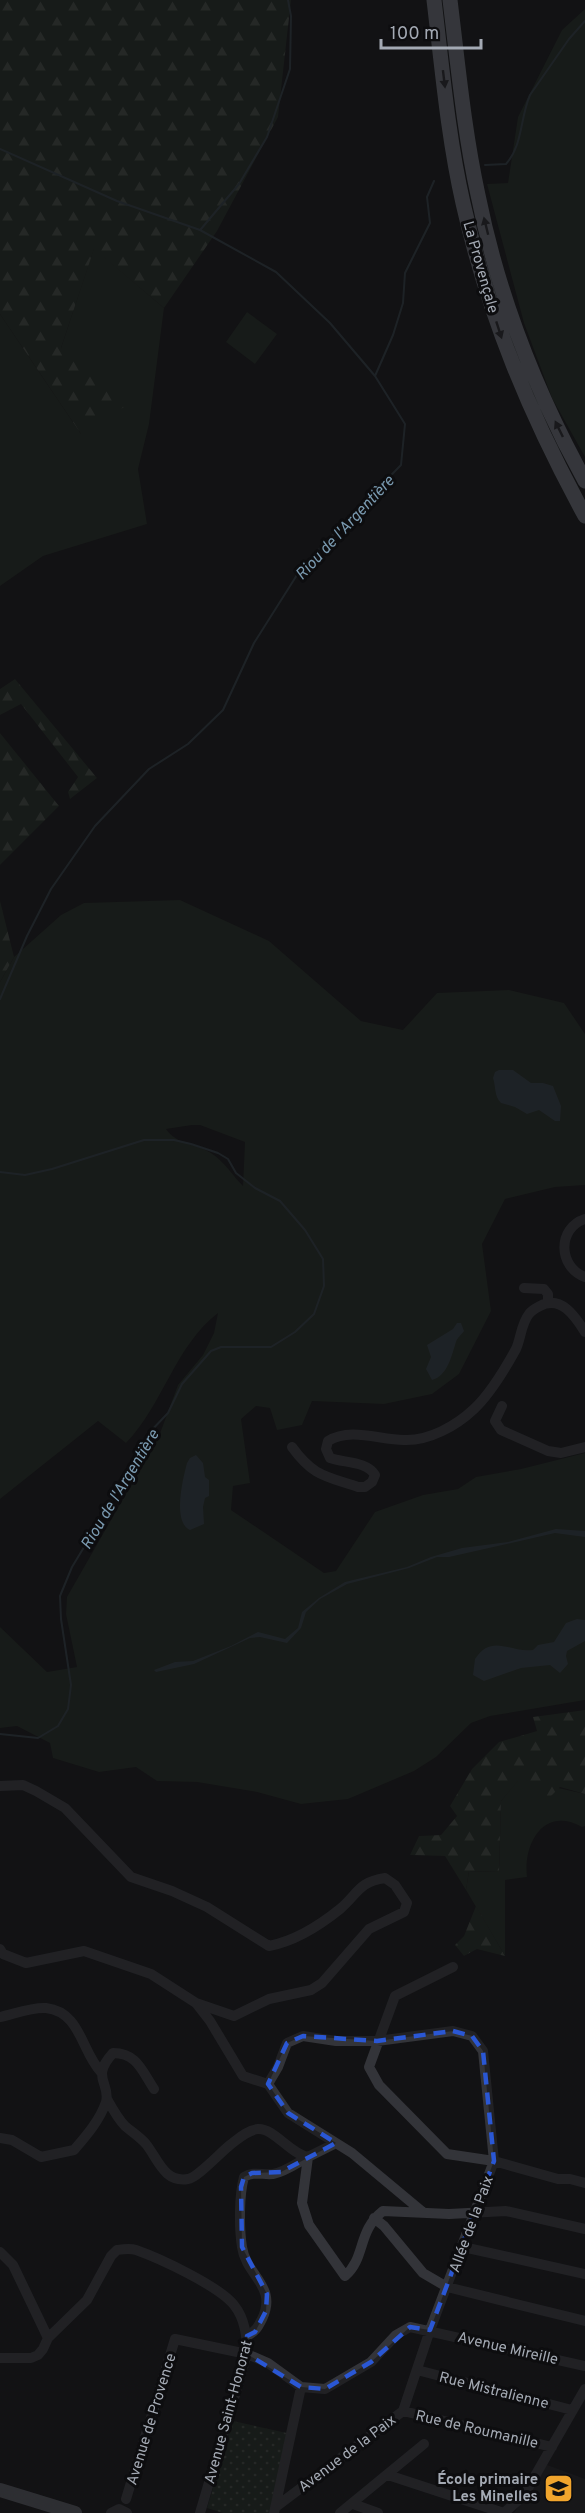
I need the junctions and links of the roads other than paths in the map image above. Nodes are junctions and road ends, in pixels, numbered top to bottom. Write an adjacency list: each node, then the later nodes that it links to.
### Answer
1 (434, 0): 4 (highway, La Provençale, one-way to 4)
2 (450, 0): 3 (highway, La Provençale, one-way to 2)
3 (585, 481)
4 (585, 516)
5 (585, 1220): 6 (street)
6 (585, 1277)
7 (524, 1288): 8 (street)
8 (548, 1302): 9 (street); 11 (street)
9 (585, 1332)
10 (502, 1406): 12 (street)
11 (292, 1447)
12 (585, 1447)
13 (0, 1786): 16 (street)
14 (0, 1949): 16 (street)
15 (453, 1967): 18 (street)
16 (196, 2003): 20 (street)
17 (0, 2017): 19 (street)
18 (377, 2041): 20 (street); 26 (street); 26 (street)
19 (101, 2072): 21 (street); 22 (street)
20 (268, 2084): 24 (street)
21 (154, 2090)
22 (107, 2100): 23 (street); 25 (street)
23 (0, 2138)
24 (336, 2143): 25 (street); 31 (street)
25 (308, 2157): 32 (street); 40 (street, Avenue Saint-Honorat)
26 (494, 2161): 28 (street); 30 (street, Allée de la Paix)
27 (585, 2175): 28 (street)
28 (570, 2179): 29 (street)
29 (585, 2183)
30 (476, 2212): 31 (street); 33 (street); 34 (street, Allée de la Paix)
31 (424, 2213): 32 (street)
32 (374, 2218): 37 (street)
33 (585, 2229)
34 (463, 2247): 36 (street); 37 (street, Allée de la Paix)
35 (0, 2252): 41 (street)
36 (585, 2274)
37 (447, 2287): 38 (street); 39 (street, Avenue de la Paix)
38 (585, 2321)
39 (430, 2330): 44 (street, Avenue Mireille); 45 (street, Avenue de la Paix); 46 (street, Avenue Mireille)
40 (247, 2336): 41 (street); 42 (street, Avenue Saint-Honorat)
41 (48, 2338): 43 (street)
42 (247, 2354): 46 (street); 55 (street, Avenue de Provence); 59 (street, Avenue Saint-Honorat)
43 (0, 2358)
44 (585, 2366)
45 (417, 2370): 48 (street, Rue Mistralienne); 49 (street, Avenue de la Paix)
46 (301, 2387): 56 (street)
47 (585, 2389): 48 (street)
48 (572, 2410): 51 (street)
49 (403, 2412): 51 (street, Rue de Roumanille); 56 (street, Avenue de la Paix)
50 (424, 2444): 52 (street)
51 (552, 2447): 62 (street)
52 (388, 2475): 54 (street); 62 (street)
53 (0, 2490): 57 (main road)
54 (353, 2504): 60 (street); 61 (street)
55 (125, 2507): 58 (street, Avenue de Provence)
56 (275, 2509)
57 (75, 2513)
58 (111, 2513)
59 (200, 2513)
60 (340, 2513)
61 (378, 2513)
62 (504, 2513)

